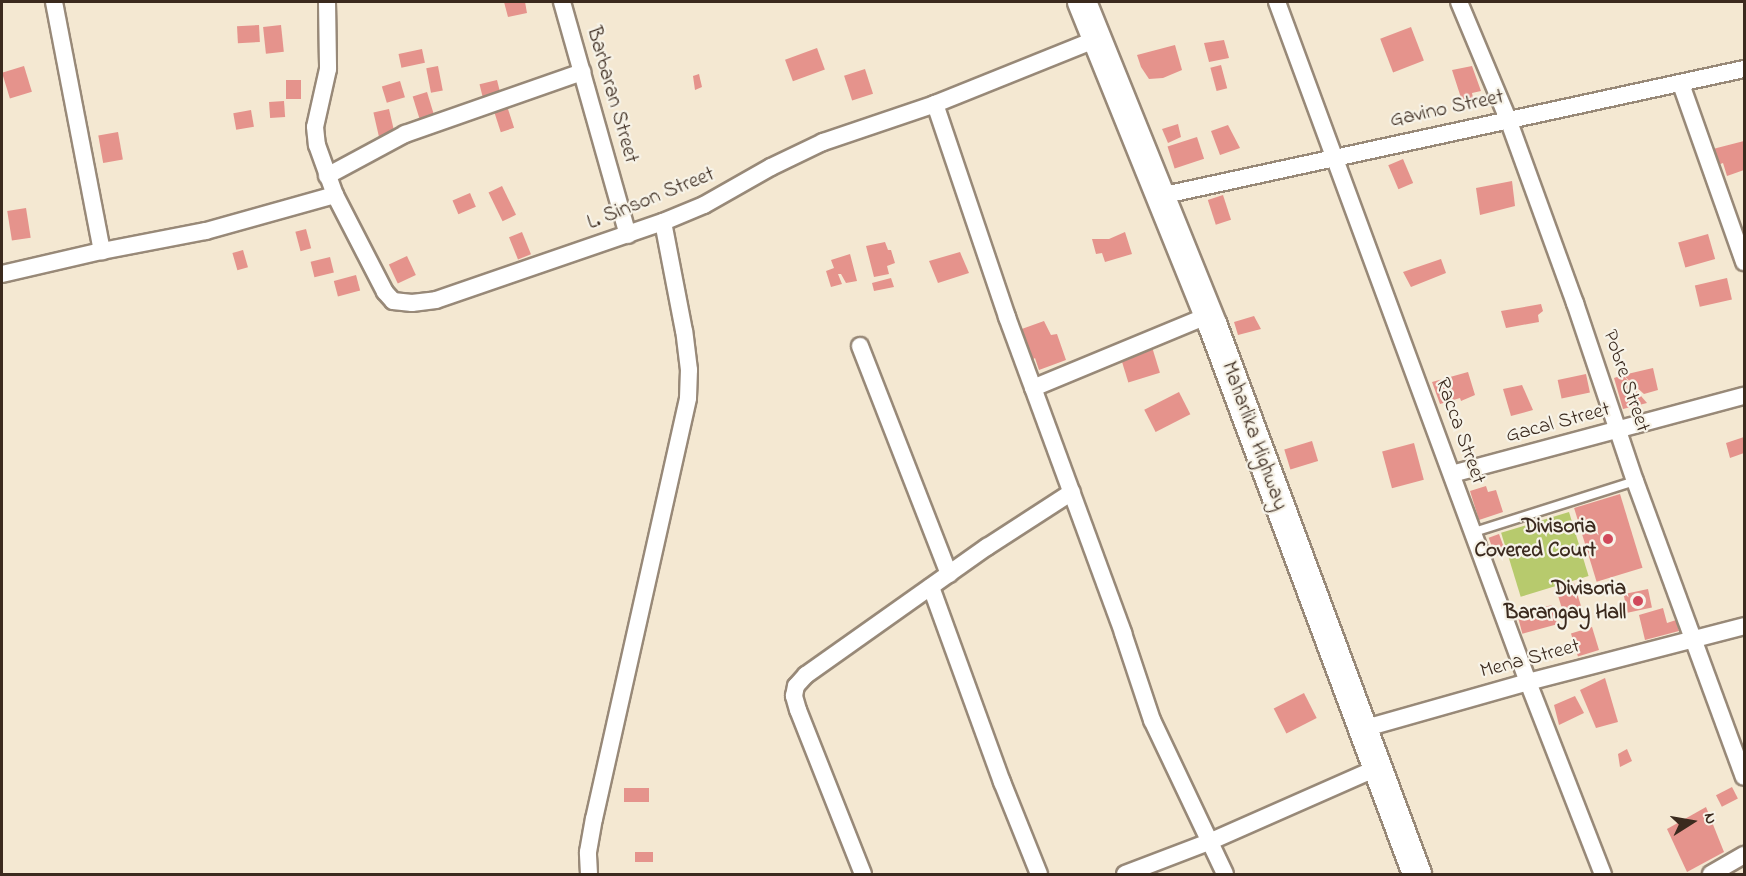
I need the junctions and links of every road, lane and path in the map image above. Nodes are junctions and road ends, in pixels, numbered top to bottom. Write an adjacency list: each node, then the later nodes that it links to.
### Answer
1 (54, 2): 19 (street)
2 (327, 2): 14 (street)
3 (562, 2): 9 (street, Barbaran Street)
4 (1082, 2): 7 (highway, Maharlika Highway)
5 (1277, 2): 13 (street, Racca Street)
6 (1459, 2): 12 (street, Pobre Street)
7 (1097, 39): 11 (street, L. Sinson Street); 16 (highway, Maharlika Highway)
8 (1744, 69): 10 (street, Gavino Street)
9 (582, 72): 14 (street); 18 (street, Barbaran Street)
10 (1681, 84): 12 (street, Gavino Street); 20 (street)
11 (935, 104): 17 (street, L. Sinson Street); 24 (street)
12 (1508, 119): 13 (street, Gavino Street); 26 (street, Pobre Street)
13 (1334, 156): 16 (street, Gavino Street); 27 (street, Racca Street)
14 (327, 176): 15 (street)
15 (335, 195): 18 (street, L. Sinson Street); 19 (street)
16 (1160, 196): 22 (highway, Maharlika Highway)
17 (663, 222): 18 (street, L. Sinson Street); 41 (street)
18 (628, 235)
19 (102, 251): 21 (street)
20 (1744, 262)
21 (2, 274)
22 (1209, 315): 24 (street); 36 (highway, Maharlika Highway)
23 (860, 346): 31 (street)
24 (1033, 388): 29 (street)
25 (1744, 396): 26 (street, Gacal Street)
26 (1619, 430): 27 (street, Gacal Street); 28 (street, Pobre Street)
27 (1452, 474): 30 (street, Racca Street)
28 (1635, 481): 30 (lane); 34 (street, Pobre Street)
29 (1072, 492): 31 (street); 39 (street)
30 (1474, 532): 35 (street, Racca Street)
31 (949, 574): 32 (street)
32 (931, 587): 42 (street); 43 (street)
33 (1744, 626): 34 (street, Mena Street)
34 (1693, 639): 35 (street, Mena Street); 38 (street, Pobre Street)
35 (1528, 682): 36 (street, Mena Street); 47 (street, Racca Street)
36 (1362, 729): 37 (highway, Maharlika Highway)
37 (1377, 768): 39 (street); 46 (highway, Maharlika Highway)
38 (1744, 777)
39 (1209, 842): 44 (street); 45 (street)
40 (1744, 855): 48 (street)
41 (589, 874)
42 (863, 874)
43 (1039, 874)
44 (1125, 874)
45 (1226, 874)
46 (1417, 874)
47 (1603, 874)
48 (1711, 874)

